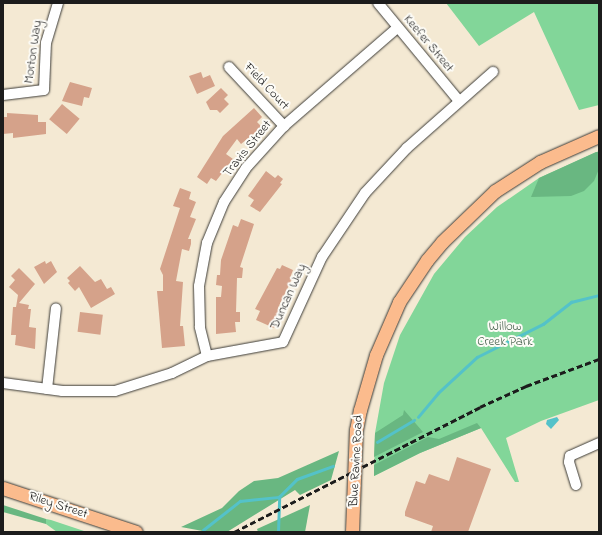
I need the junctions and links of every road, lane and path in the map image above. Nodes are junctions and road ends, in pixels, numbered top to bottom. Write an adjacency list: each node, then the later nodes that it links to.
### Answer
1 (58, 3): 6 (street, Morton Way)
2 (378, 3): 3 (street, Keefer Street)
3 (397, 28): 7 (street, Keefer Street); 8 (street, Travis Street)
4 (229, 67): 8 (street, Field Court)
5 (493, 72): 7 (street)
6 (3, 94)
7 (459, 101): 11 (street, Duncan Way)
8 (284, 126): 11 (street, Travis Street)
9 (599, 136): 18 (main road, Blue Ravine Road)
10 (56, 308): 13 (street)
11 (207, 356): 13 (street, Duncan Way)
12 (3, 383): 13 (street, Duncan Way)
13 (47, 389)
14 (599, 443): 15 (street)
15 (576, 485)
16 (3, 488): 17 (main road, Riley Street)
17 (136, 532)
18 (352, 532)

